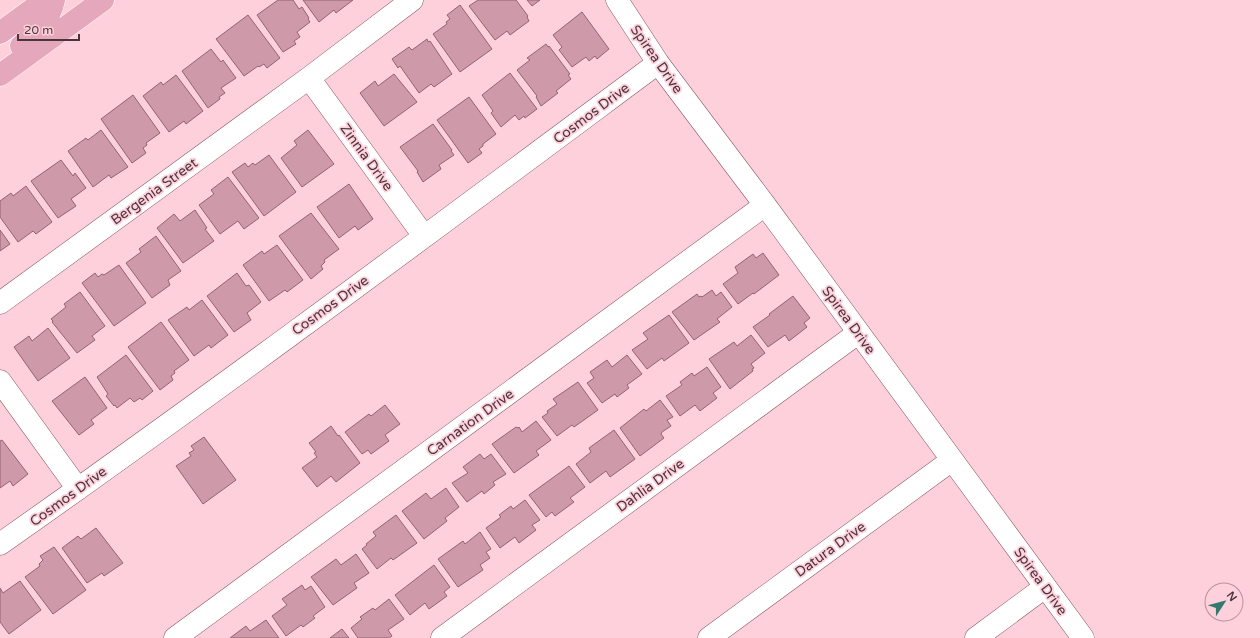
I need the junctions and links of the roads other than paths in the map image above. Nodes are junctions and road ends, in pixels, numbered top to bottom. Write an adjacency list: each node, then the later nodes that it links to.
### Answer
1 (45, 0): 6 (main road)
2 (54, 0): 7 (main road)
3 (104, 0): 9 (main road)
4 (412, 0): 10 (street, Bergenia Street)
5 (617, 0): 8 (street, Spirea Drive)
6 (0, 33)
7 (0, 63)
8 (658, 63): 11 (street, Spirea Drive); 12 (street, Cosmos Drive)
9 (0, 75)
10 (309, 78): 12 (street, Zinnia Drive); 13 (street, Bergenia Street)
11 (765, 205): 14 (street, Spirea Drive); 20 (street, Carnation Drive)
12 (424, 236): 17 (street, Cosmos Drive)
13 (0, 304)
14 (858, 333): 16 (street, Spirea Drive); 21 (street, Dahlia Drive)
15 (0, 382): 17 (street)
16 (952, 460): 19 (street, Spirea Drive); 22 (street, Datura Drive)
17 (78, 489): 18 (street, Cosmos Drive)
18 (0, 544)
19 (1045, 587): 23 (street); 24 (street, Spirea Drive)
20 (176, 638)
21 (442, 638)
22 (709, 638)
23 (976, 638)
24 (1083, 638)

